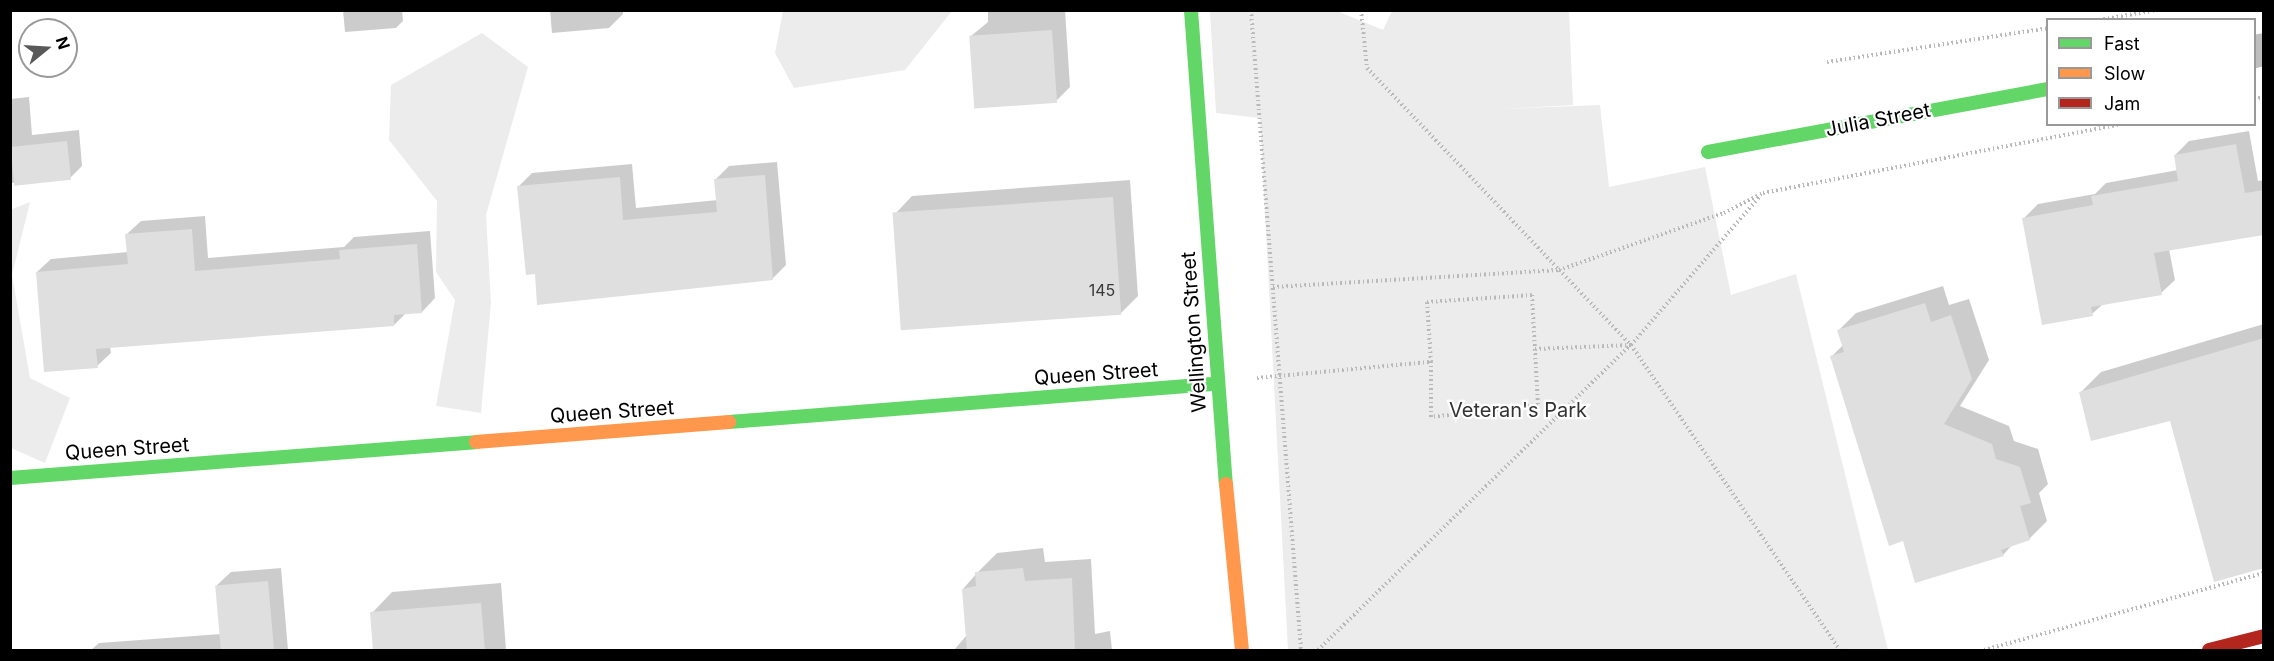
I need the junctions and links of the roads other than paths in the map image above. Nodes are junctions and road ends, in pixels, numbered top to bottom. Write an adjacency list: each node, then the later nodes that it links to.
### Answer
1 (1191, 10): 4 (street, Wellington Street)
2 (2046, 89): 3 (street, Julia Street)
3 (1708, 152)
4 (1216, 384): 5 (street, Queen Street); 7 (street, Wellington Street)
5 (10, 478)
6 (2264, 636): 8 (street)
7 (1242, 651)
8 (2209, 651)

